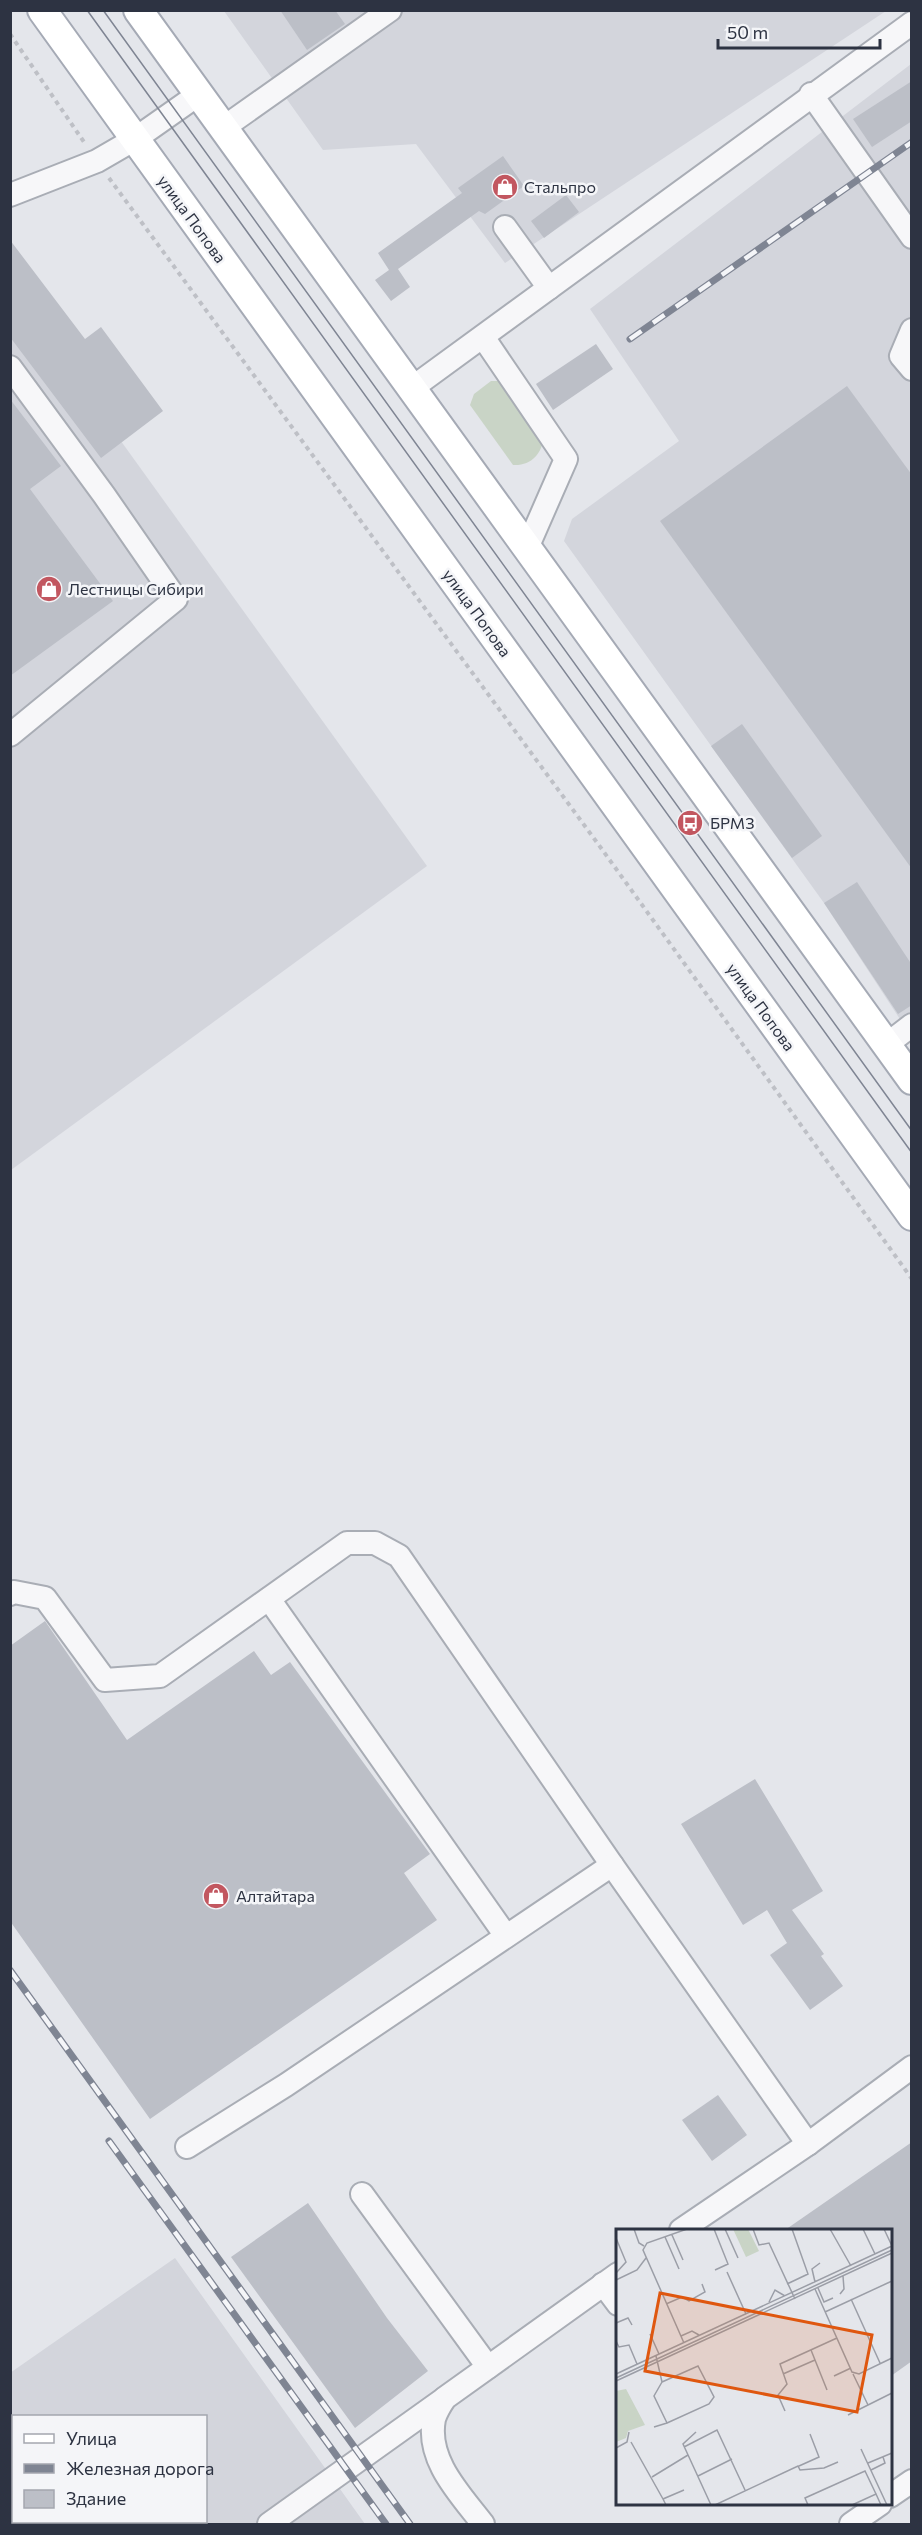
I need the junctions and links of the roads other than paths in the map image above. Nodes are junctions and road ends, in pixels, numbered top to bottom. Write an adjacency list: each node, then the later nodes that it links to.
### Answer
1 (42, 10): 8 (main road, улица Попова)
2 (138, 10): 5 (main road)
3 (390, 10): 7 (street)
4 (912, 23): 6 (street)
5 (199, 94): 7 (main road); 8 (street)
6 (811, 94): 11 (street); 12 (street)
7 (223, 128): 17 (main road)
8 (135, 139): 9 (street); 23 (main road, улица Попова)
9 (10, 195)
10 (505, 227): 12 (street)
11 (912, 237)
12 (549, 288): 14 (street)
13 (912, 330): 16 (street)
14 (483, 337): 17 (street); 18 (street)
15 (10, 368): 19 (street)
16 (912, 369)
17 (412, 388): 18 (main road)
18 (527, 548): 21 (main road)
19 (10, 735)
20 (912, 1025): 21 (street)
21 (886, 1045): 22 (main road)
22 (912, 1080)
23 (912, 1216)
24 (10, 1594): 25 (street)
25 (269, 1599): 26 (street); 27 (street)
26 (612, 1865): 27 (street); 29 (street)
27 (506, 1936): 30 (street)
28 (912, 2067): 29 (street)
29 (808, 2144): 32 (street)
30 (187, 2147)
31 (362, 2194): 35 (street)
32 (682, 2229)
33 (610, 2279): 34 (street); 35 (street)
34 (616, 2298)
35 (488, 2367): 36 (street)
36 (445, 2398): 40 (street); 41 (street)
37 (912, 2481): 38 (street)
38 (892, 2495)
39 (879, 2505): 42 (street)
40 (269, 2524)
41 (483, 2524)
42 (851, 2524)

